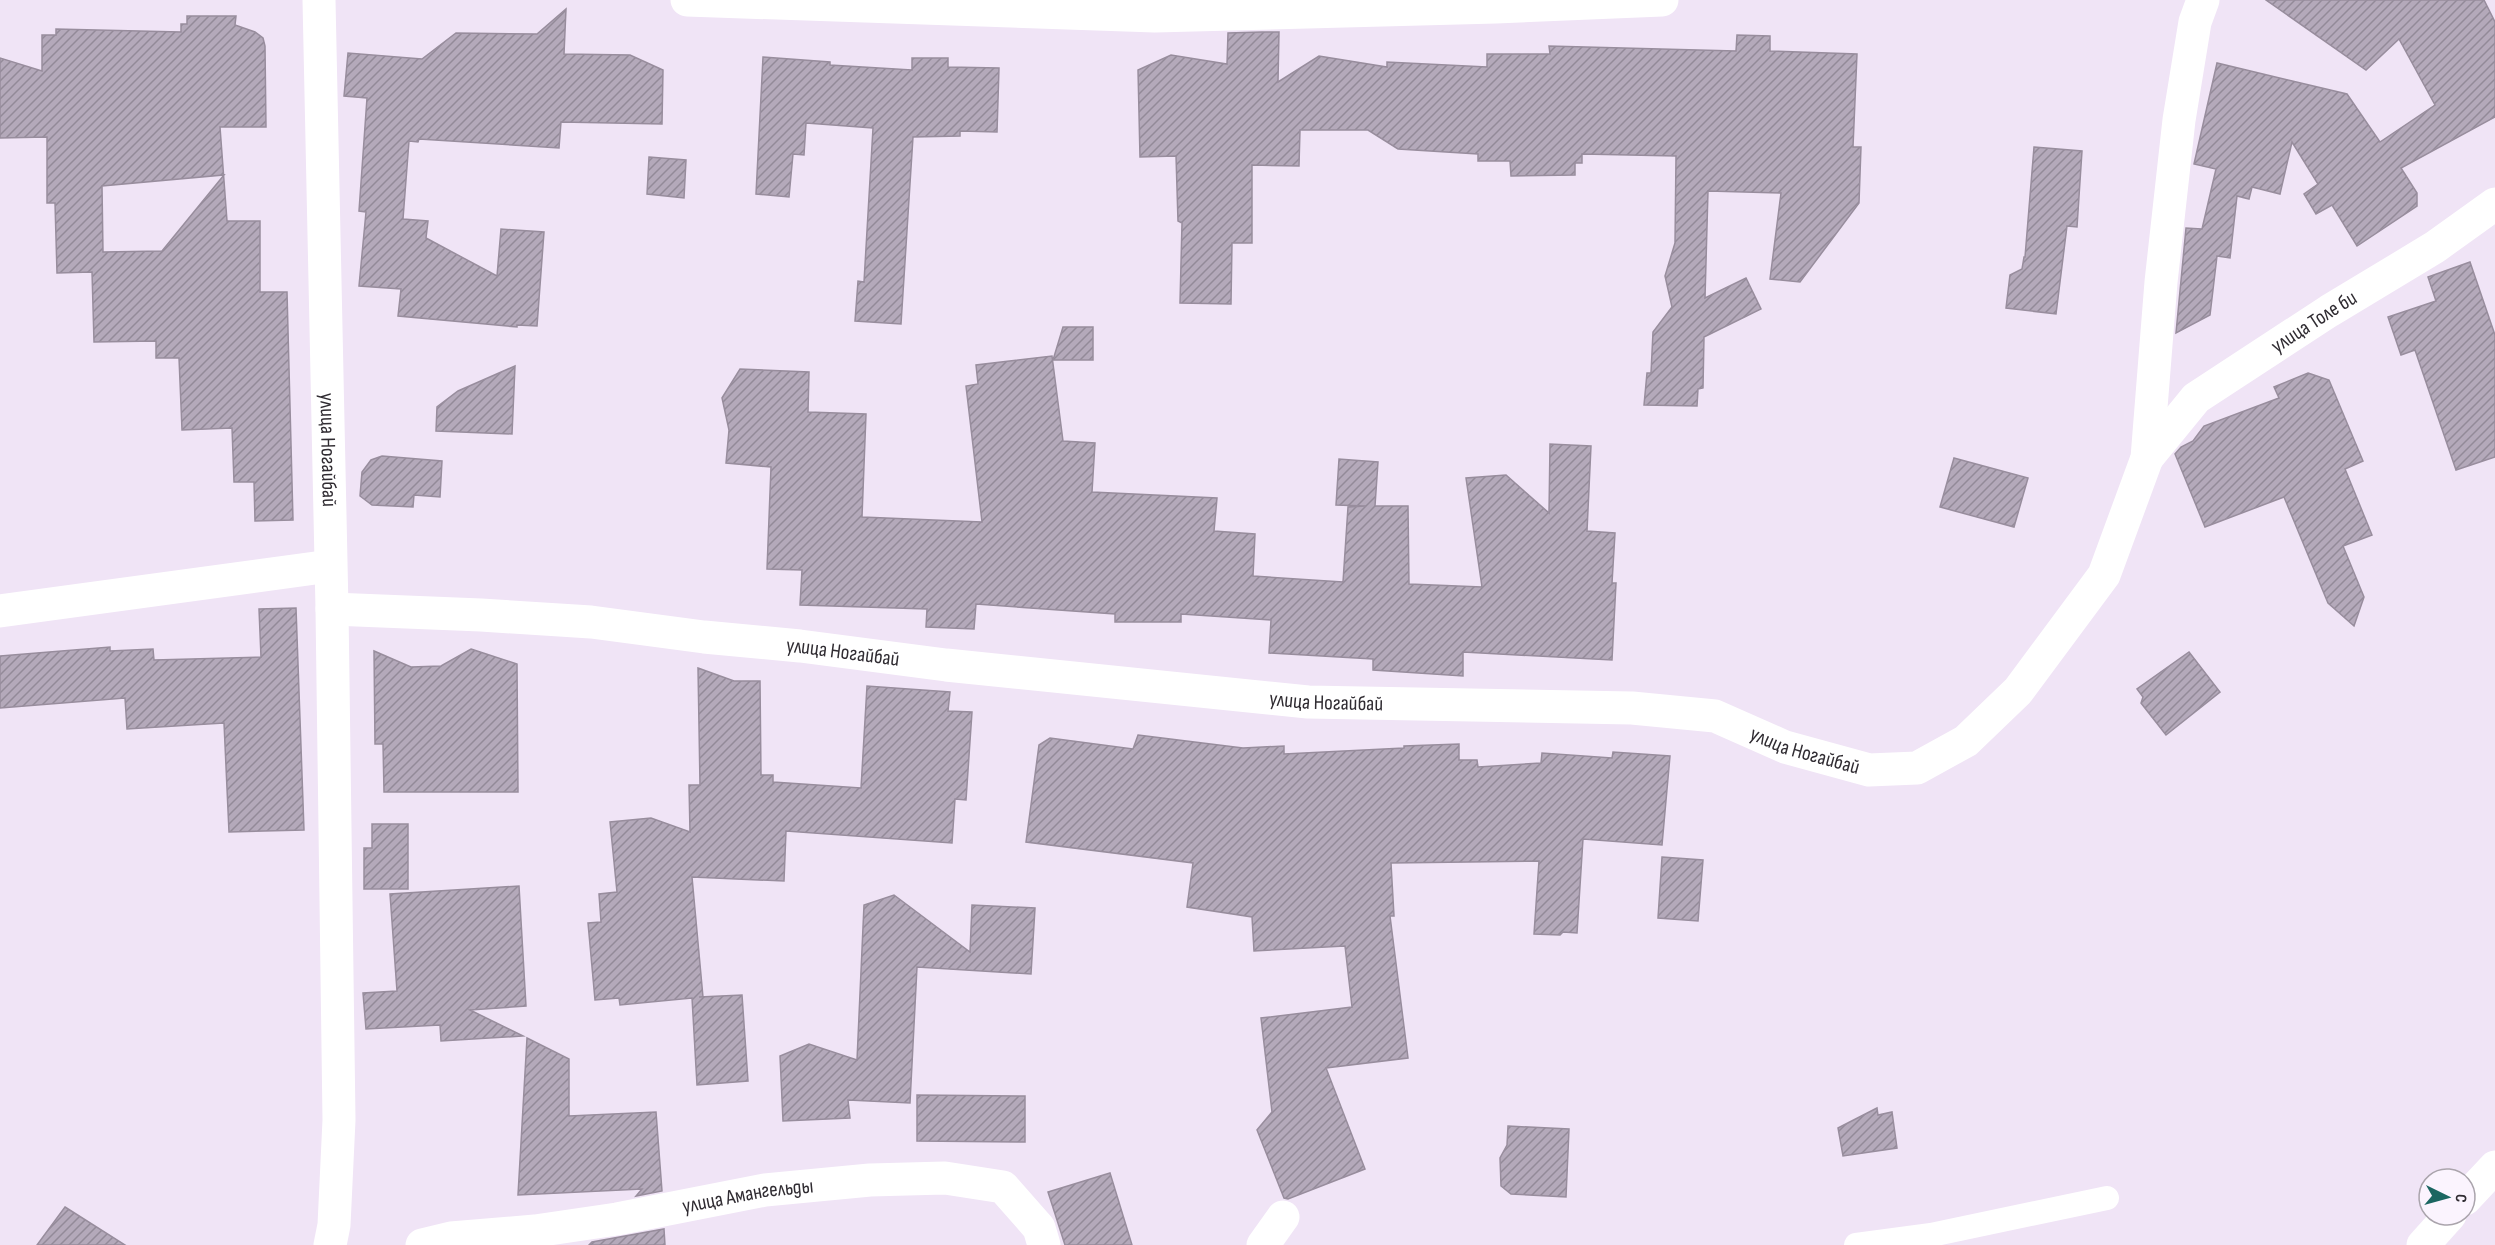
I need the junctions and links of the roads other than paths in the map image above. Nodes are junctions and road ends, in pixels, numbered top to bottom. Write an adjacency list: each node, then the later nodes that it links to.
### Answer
1 (320, 0): 7 (street, улица Ногайбай)
2 (687, 0): 3 (street)
3 (1662, 0)
4 (2203, 0): 6 (street)
5 (2495, 204): 6 (street, улица Толе би)
6 (2147, 458): 8 (street, улица Ногайбай)
7 (330, 566): 8 (street, улица Ногайбай); 9 (street)
8 (332, 609): 15 (street, улица Ногайбай)
9 (0, 611)
10 (2495, 1167): 11 (street)
11 (2477, 1186)
12 (2107, 1198): 19 (lane)
13 (1283, 1217): 18 (street)
14 (2439, 1227): 20 (street)
15 (330, 1245)
16 (422, 1245): 17 (street, улица Амангельды)
17 (1044, 1245)
18 (1263, 1245)
19 (1856, 1245)
20 (2423, 1245)

